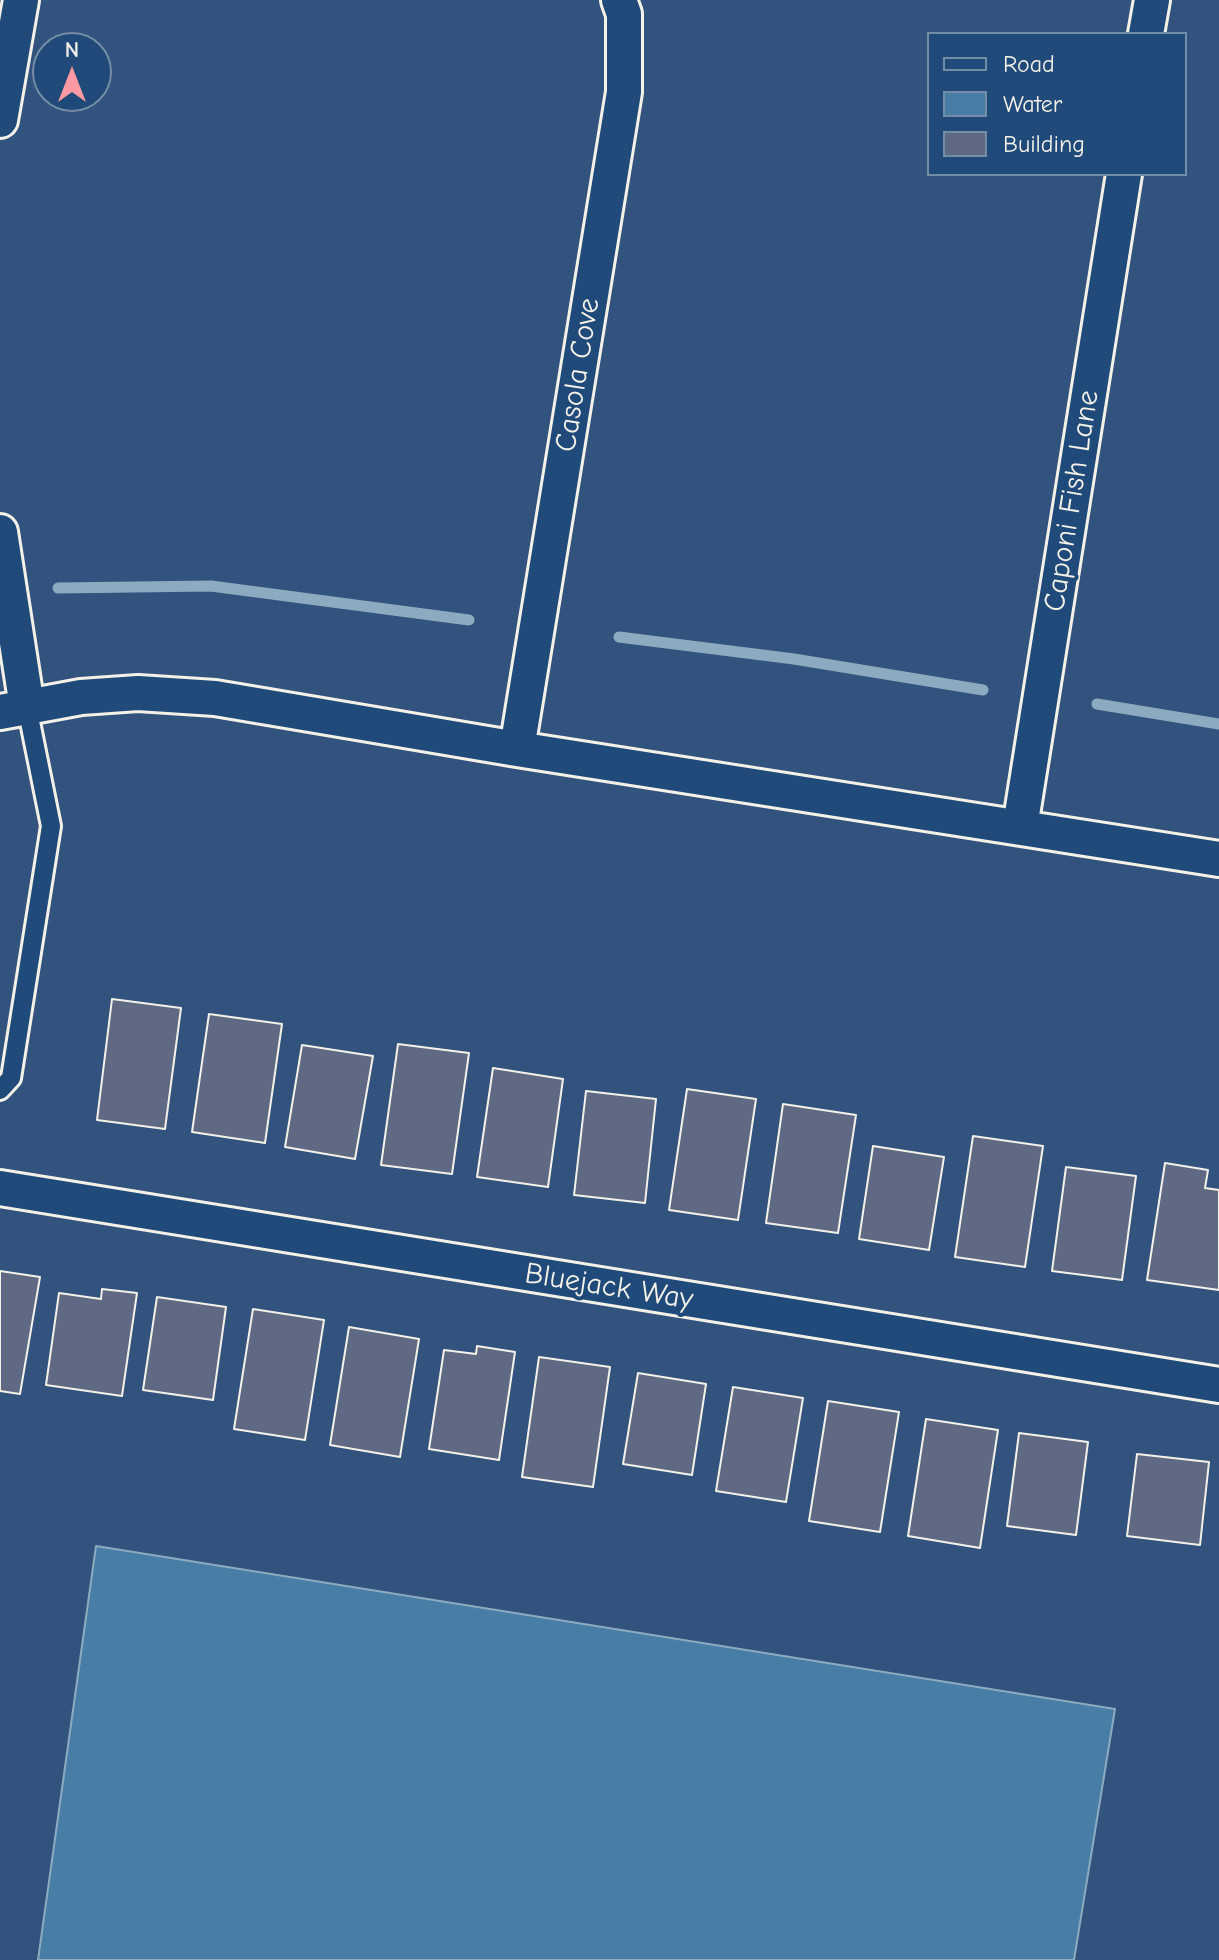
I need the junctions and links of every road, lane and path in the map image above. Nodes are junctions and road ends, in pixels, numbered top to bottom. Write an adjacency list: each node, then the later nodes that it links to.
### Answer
1 (21, 0): 5 (street)
2 (619, 0): 9 (street, Casola Cove)
3 (1152, 0): 4 (street)
4 (1146, 32)
5 (0, 120)
6 (1124, 176): 10 (street, Caponi Fish Lane)
7 (0, 532): 8 (street)
8 (14, 710): 9 (street); 12 (lane)
9 (517, 749): 10 (street)
10 (1020, 827): 11 (street)
11 (1219, 859)
12 (0, 1090)
13 (0, 1188): 14 (street, Bluejack Way)
14 (1219, 1385)

